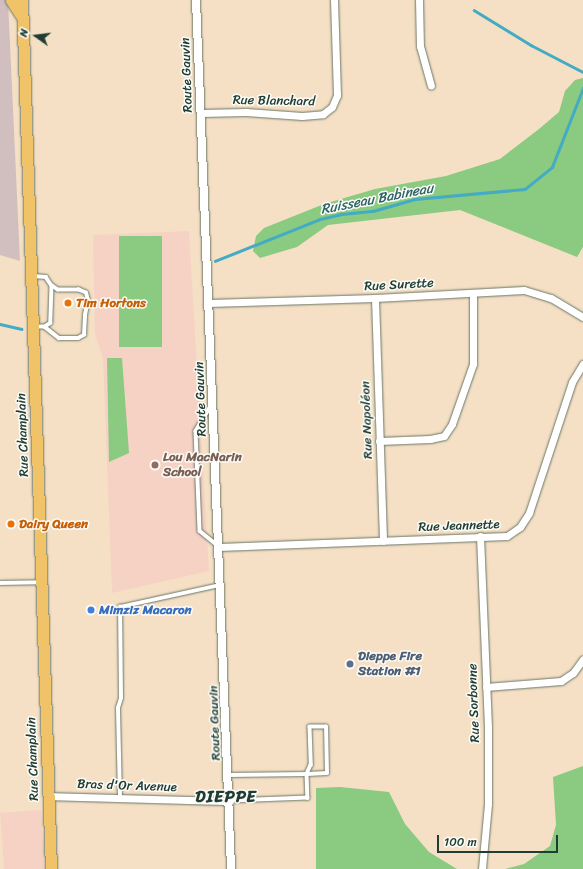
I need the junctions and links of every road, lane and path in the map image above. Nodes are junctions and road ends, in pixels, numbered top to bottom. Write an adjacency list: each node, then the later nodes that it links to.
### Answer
1 (11, 0): 7 (main road)
2 (22, 0): 7 (main road, Rue Champlain)
3 (25, 0): 7 (main road)
4 (196, 0): 9 (street, Route Gauvin)
5 (334, 0): 9 (street, Rue Blanchard)
6 (419, 0): 8 (street)
7 (22, 18): 10 (main road, Rue Champlain)
8 (431, 86)
9 (201, 113): 14 (street, Route Gauvin)
10 (32, 276): 11 (lane); 16 (main road, Rue Champlain)
11 (52, 286): 17 (lane); 17 (lane)
12 (473, 293): 13 (street, Rue Surette); 15 (street, Rue Surette); 20 (street)
13 (375, 298): 14 (street, Rue Surette); 20 (street, Rue Napoléon)
14 (209, 304): 19 (street, Route Gauvin)
15 (583, 317)
16 (34, 327): 17 (lane); 24 (main road, Rue Champlain)
17 (46, 327)
18 (583, 364): 21 (street, Rue Jeannette)
19 (213, 404): 23 (street, Route Gauvin); 23 (lane)
20 (379, 441): 22 (street, Rue Napoléon)
21 (480, 536): 22 (street, Rue Jeannette); 28 (street, Rue Sorbonne)
22 (383, 541): 23 (street, Rue Jeannette)
23 (219, 547): 26 (street, Route Gauvin)
24 (43, 582): 25 (lane); 31 (main road, Rue Champlain)
25 (0, 583)
26 (221, 585): 30 (street, Route Gauvin); 32 (lane)
27 (583, 659): 28 (street)
28 (486, 687): 36 (street, Rue Sorbonne)
29 (307, 774): 29 (lane); 30 (lane); 33 (lane)
30 (229, 776): 33 (street, Route Gauvin)
31 (48, 796): 32 (street, Bras d'Or Avenue); 34 (main road, Rue Champlain)
32 (120, 798): 33 (street, Bras d'Or Avenue)
33 (230, 801): 35 (street, Route Gauvin)
34 (51, 869)
35 (231, 869)
36 (482, 869)

